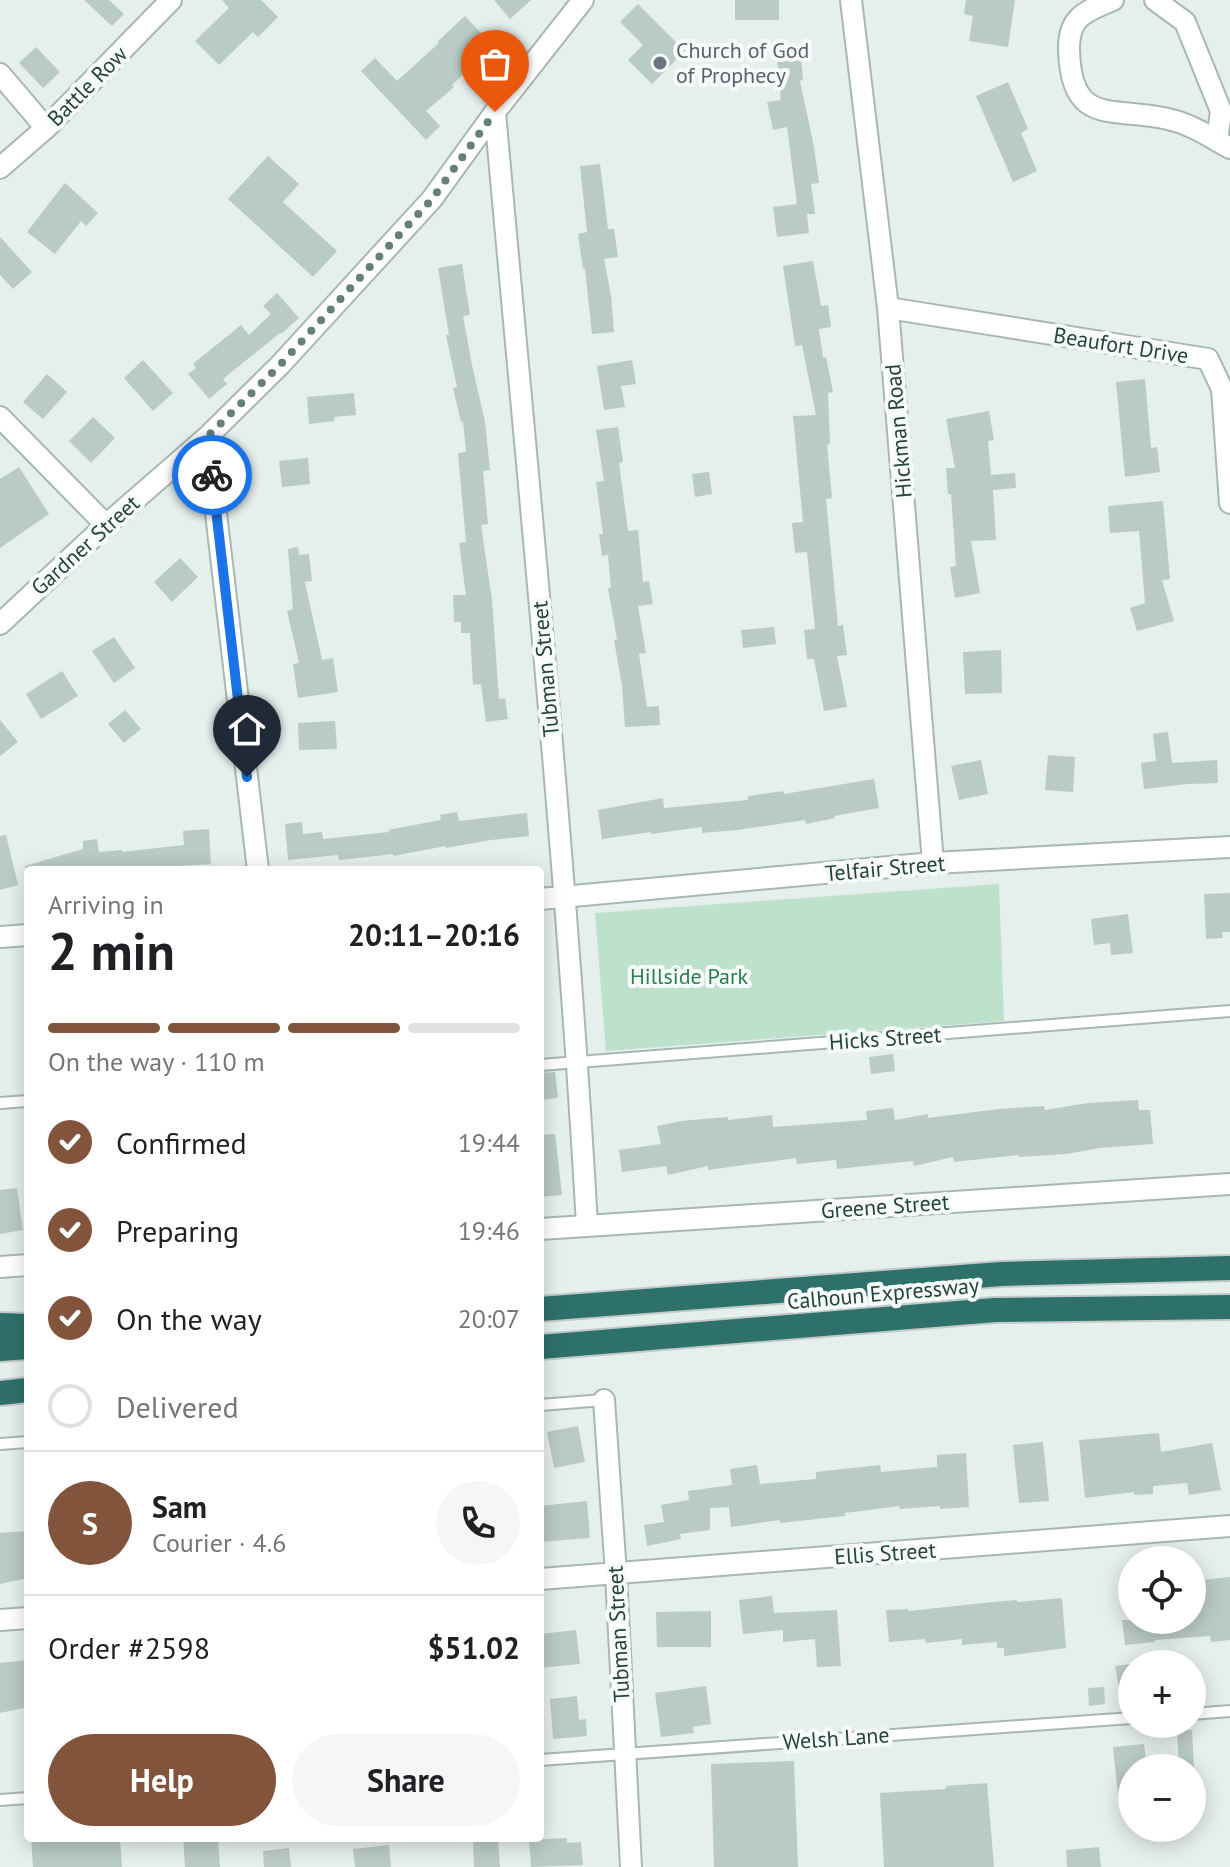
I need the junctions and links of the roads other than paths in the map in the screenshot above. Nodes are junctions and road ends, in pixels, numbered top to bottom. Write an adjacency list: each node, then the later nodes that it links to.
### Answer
1 (171, 0): 8 (street, Battle Row)
2 (583, 0): 7 (street, Gardner Street)
3 (851, 0): 11 (street, Hickman Road)
4 (1113, 0): 9 (street)
5 (1155, 0): 9 (street)
6 (0, 74): 8 (street)
7 (495, 112): 13 (street, Gardner Street); 20 (street, Tubman Street)
8 (46, 128): 10 (street, Battle Row)
9 (1224, 145)
10 (0, 168)
11 (888, 308): 14 (street, Beaufort Drive); 18 (street, Hickman Road)
12 (0, 417): 15 (street)
13 (207, 437): 15 (street, Gardner Street); 19 (street)
14 (1230, 503)
15 (106, 525): 16 (street, Gardner Street)
16 (0, 624)
17 (1230, 847): 18 (street, Telfair Street)
18 (933, 863): 20 (street, Telfair Street)
19 (258, 866)
20 (565, 897): 21 (street, Telfair Street); 25 (street, Tubman Street)
21 (544, 899)
22 (24, 935): 23 (street)
23 (0, 937)
24 (1230, 1011): 25 (lane, Hicks Street)
25 (578, 1062): 26 (lane, Hicks Street); 30 (street, Tubman Street)
26 (544, 1065)
27 (24, 1101): 28 (lane)
28 (0, 1103)
29 (1230, 1184): 30 (street, Greene Street)
30 (587, 1225): 31 (street, Greene Street)
31 (544, 1229)
32 (24, 1265): 33 (street)
33 (0, 1267)
34 (1230, 1268): 36 (highway, Calhoun Expressway)
35 (1230, 1307): 40 (highway, Calhoun Expressway)
36 (544, 1309)
37 (0, 1325): 38 (highway)
38 (24, 1326)
39 (24, 1347): 41 (highway)
40 (544, 1347)
41 (0, 1349)
42 (24, 1388): 43 (highway)
43 (0, 1390)
44 (604, 1400): 45 (lane); 49 (street, Tubman Street)
45 (544, 1405)
46 (24, 1442): 47 (lane)
47 (0, 1444)
48 (1230, 1526): 49 (street, Ellis Street)
49 (616, 1574): 50 (street, Ellis Street); 56 (street, Tubman Street)
50 (544, 1579)
51 (24, 1618): 52 (street)
52 (0, 1620)
53 (1230, 1711): 54 (lane)
54 (1206, 1713)
55 (1118, 1719): 56 (lane, Welsh Lane)
56 (624, 1753): 57 (lane, Welsh Lane); 60 (street, Tubman Street)
57 (544, 1760)
58 (24, 1798): 59 (lane)
59 (0, 1800)
60 (631, 1867)

